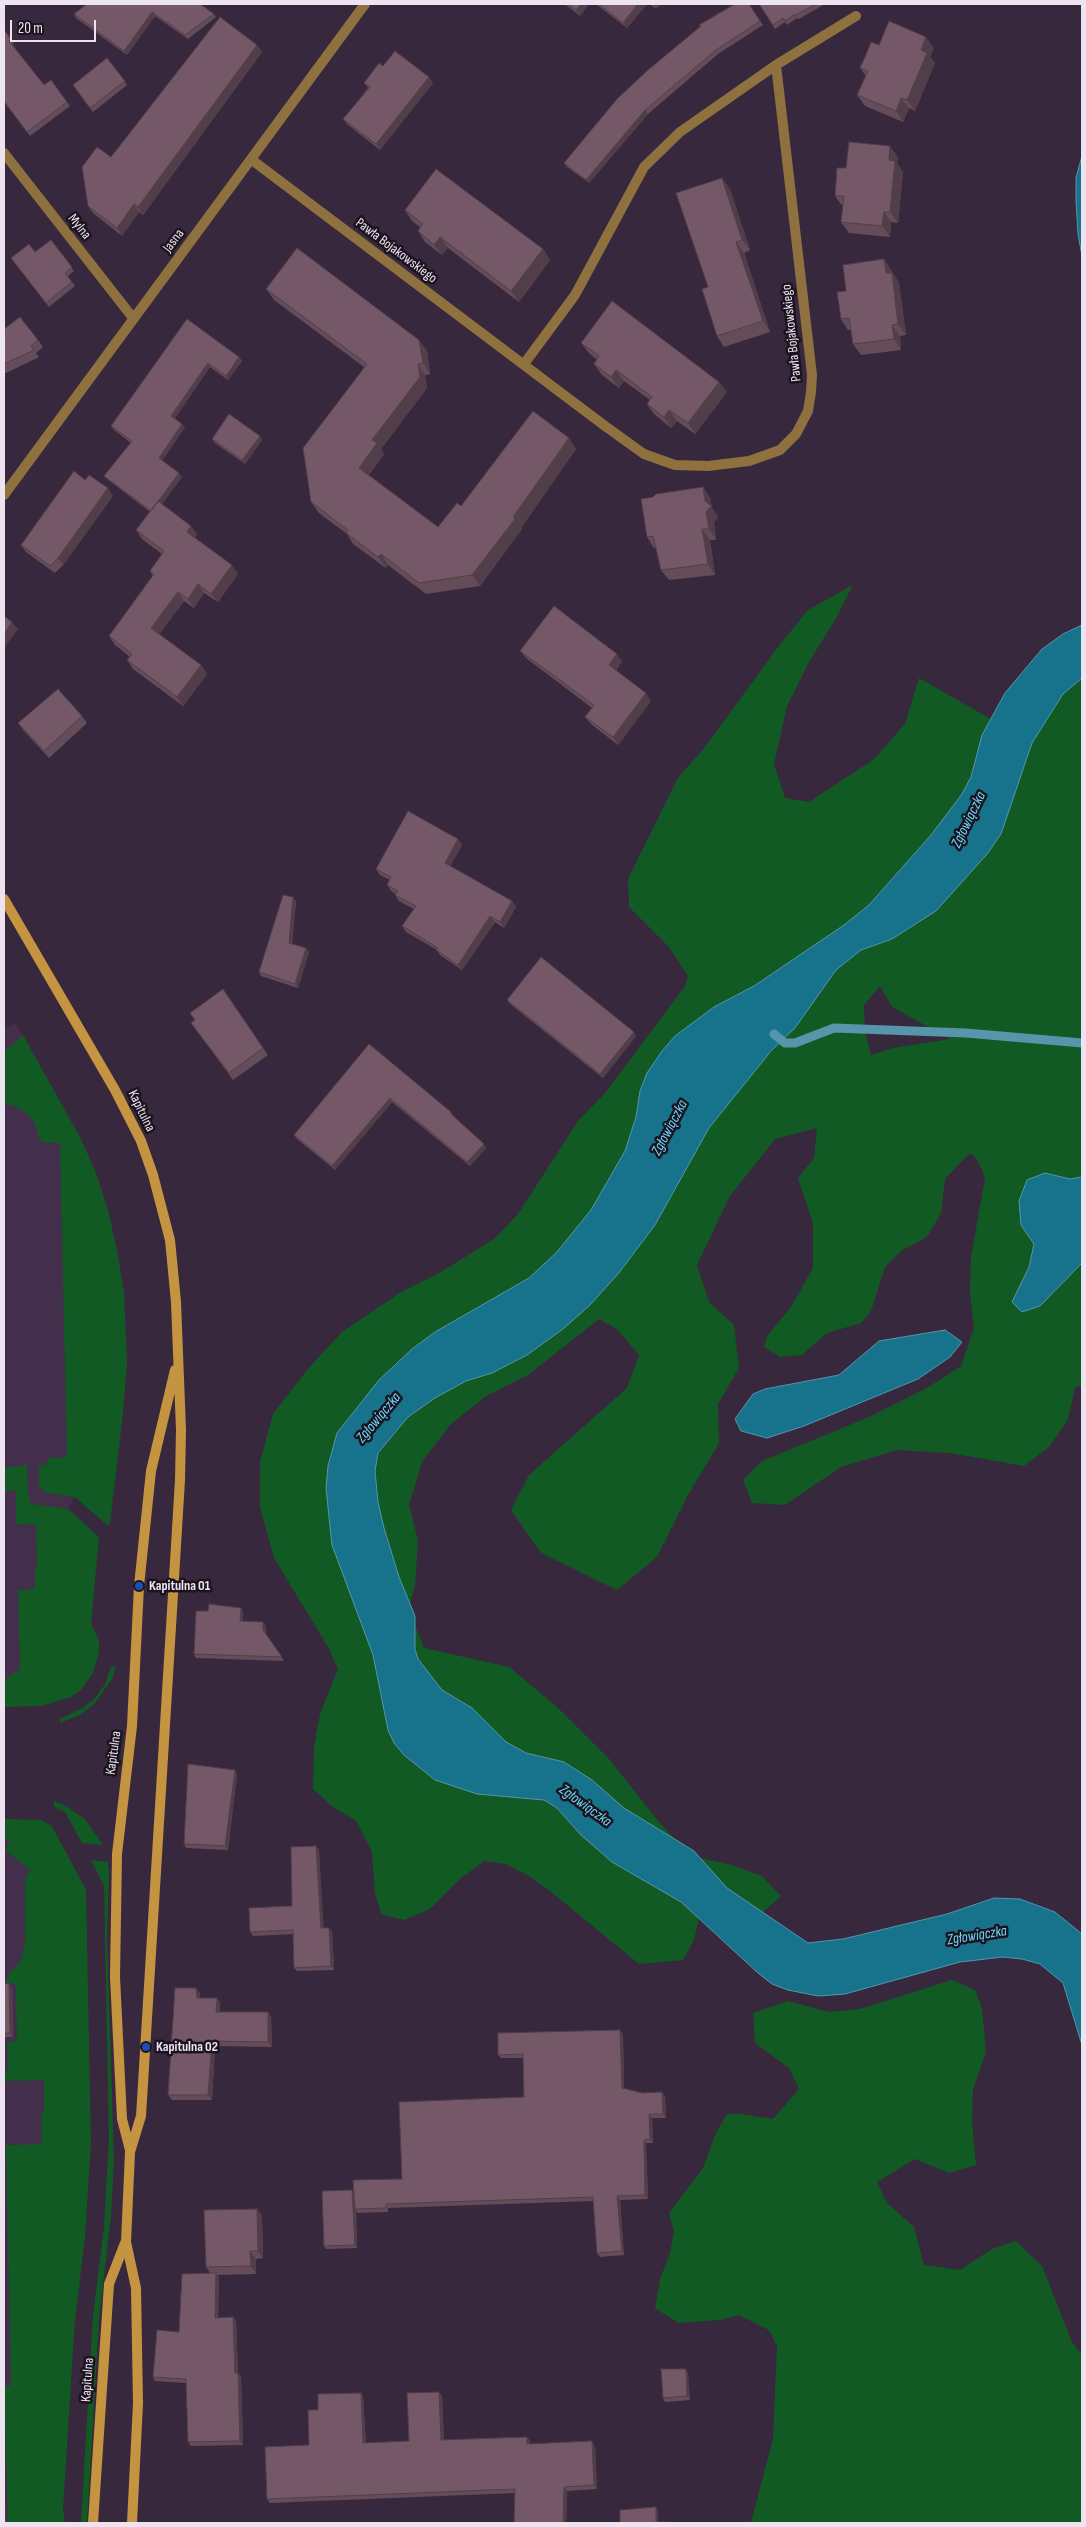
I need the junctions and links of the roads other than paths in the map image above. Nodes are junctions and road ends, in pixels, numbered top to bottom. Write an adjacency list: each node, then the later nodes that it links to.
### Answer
1 (366, 4): 5 (street, Jasna)
2 (856, 16): 3 (street)
3 (776, 65): 7 (street); 7 (street, Pawła Bojakowskiego)
4 (4, 153): 6 (street, Mylna)
5 (252, 160): 6 (street, Jasna); 7 (street, Pawła Bojakowskiego)
6 (133, 318): 8 (street, Jasna)
7 (524, 364)
8 (4, 495)
9 (4, 899): 10 (street, Kapitulna)
10 (178, 1360): 11 (street, Kapitulna); 11 (street, Kapitulna)
11 (130, 2152): 12 (street, Kapitulna)
12 (126, 2242): 13 (street, Kapitulna); 14 (street, Kapitulna)
13 (94, 2523)
14 (132, 2523)

